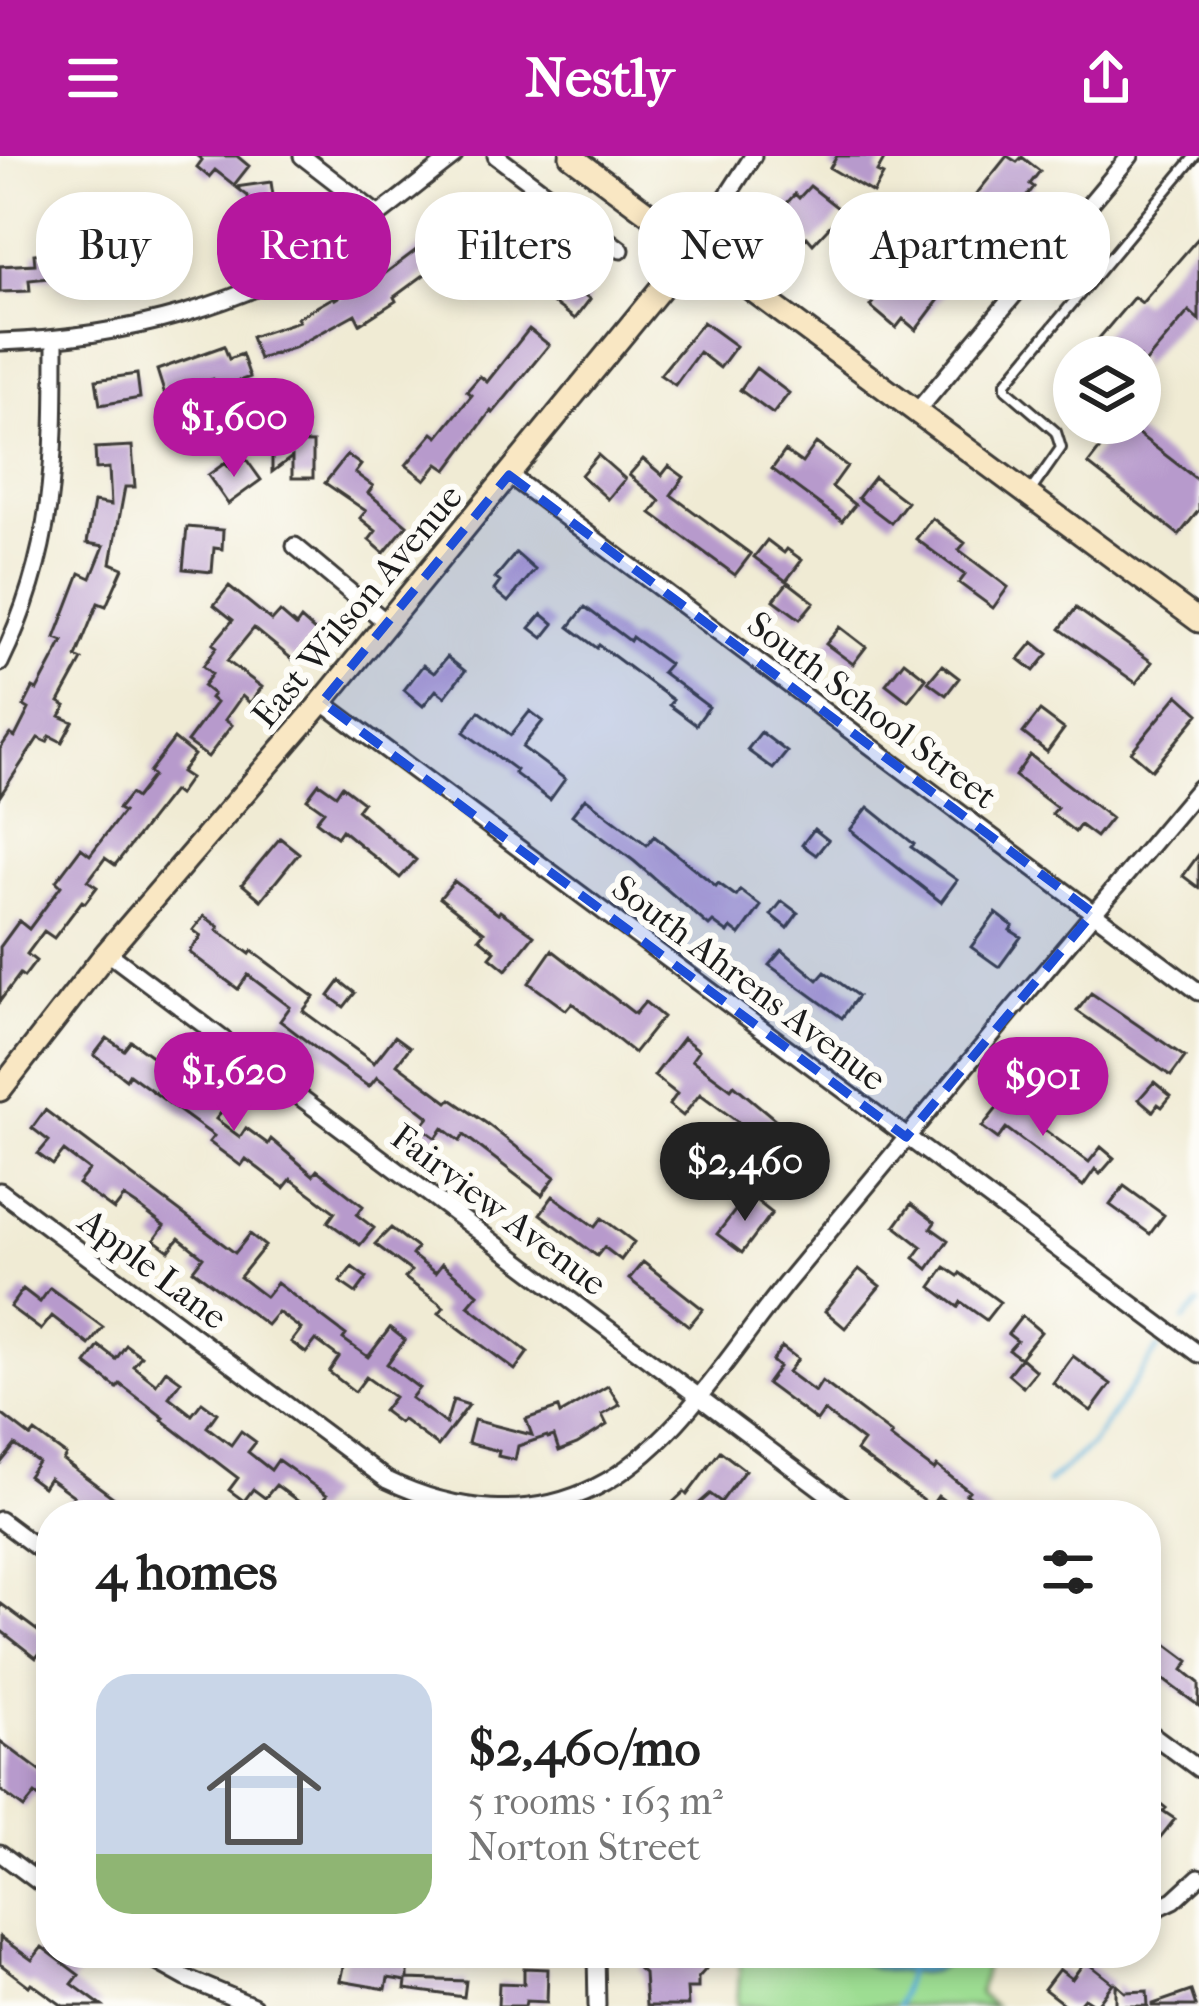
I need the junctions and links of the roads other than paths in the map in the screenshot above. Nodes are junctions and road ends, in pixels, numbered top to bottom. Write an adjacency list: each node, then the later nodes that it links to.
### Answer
1 (302, 156): 8 (street)
2 (454, 156): 10 (street)
3 (496, 156): 12 (street)
4 (571, 156): 11 (street)
5 (753, 156): 9 (street, East Wilson Avenue)
6 (1130, 156): 18 (street)
7 (1195, 156): 20 (lane)
8 (349, 192)
9 (730, 192)
10 (391, 203)
11 (638, 207)
12 (621, 250)
13 (223, 300): 16 (street)
14 (651, 300): 19 (street, East Wilson Avenue)
15 (764, 300): 18 (street)
16 (55, 340): 17 (street); 24 (street)
17 (0, 342)
18 (918, 410): 20 (street)
19 (509, 475): 23 (street, East Wilson Avenue); 27 (street, South School Street)
20 (1029, 494): 22 (street)
21 (295, 546): 23 (street)
22 (1199, 621)
23 (388, 623): 25 (street, East Wilson Avenue)
24 (0, 663)
25 (322, 702): 28 (street, East Wilson Avenue); 31 (street, South Ahrens Avenue)
26 (1199, 788): 27 (street, Apple Lane)
27 (1093, 913): 29 (street, South School Street); 31 (street, Apple Lane)
28 (107, 952): 30 (street, East Wilson Avenue); 34 (street, Fairview Avenue)
29 (1199, 992)
30 (0, 1090)
31 (906, 1137): 33 (street, South Ahrens Avenue); 34 (street, Apple Lane)
32 (0, 1191): 35 (street, Apple Lane)
33 (1199, 1354)
34 (698, 1396): 36 (street, Apple Lane); 37 (street, Fairview Avenue)
35 (439, 1500)
36 (559, 1500)
37 (836, 1500)
38 (0, 1520): 39 (street)
39 (36, 1547)
40 (1161, 1741): 41 (street)
41 (1199, 1769)
42 (0, 1853): 44 (street)
43 (1199, 1876): 45 (street)
44 (36, 1880)
45 (1161, 1906)
46 (168, 1968): 48 (street)
47 (596, 1968): 49 (street)
48 (253, 2006)
49 (597, 2006)

